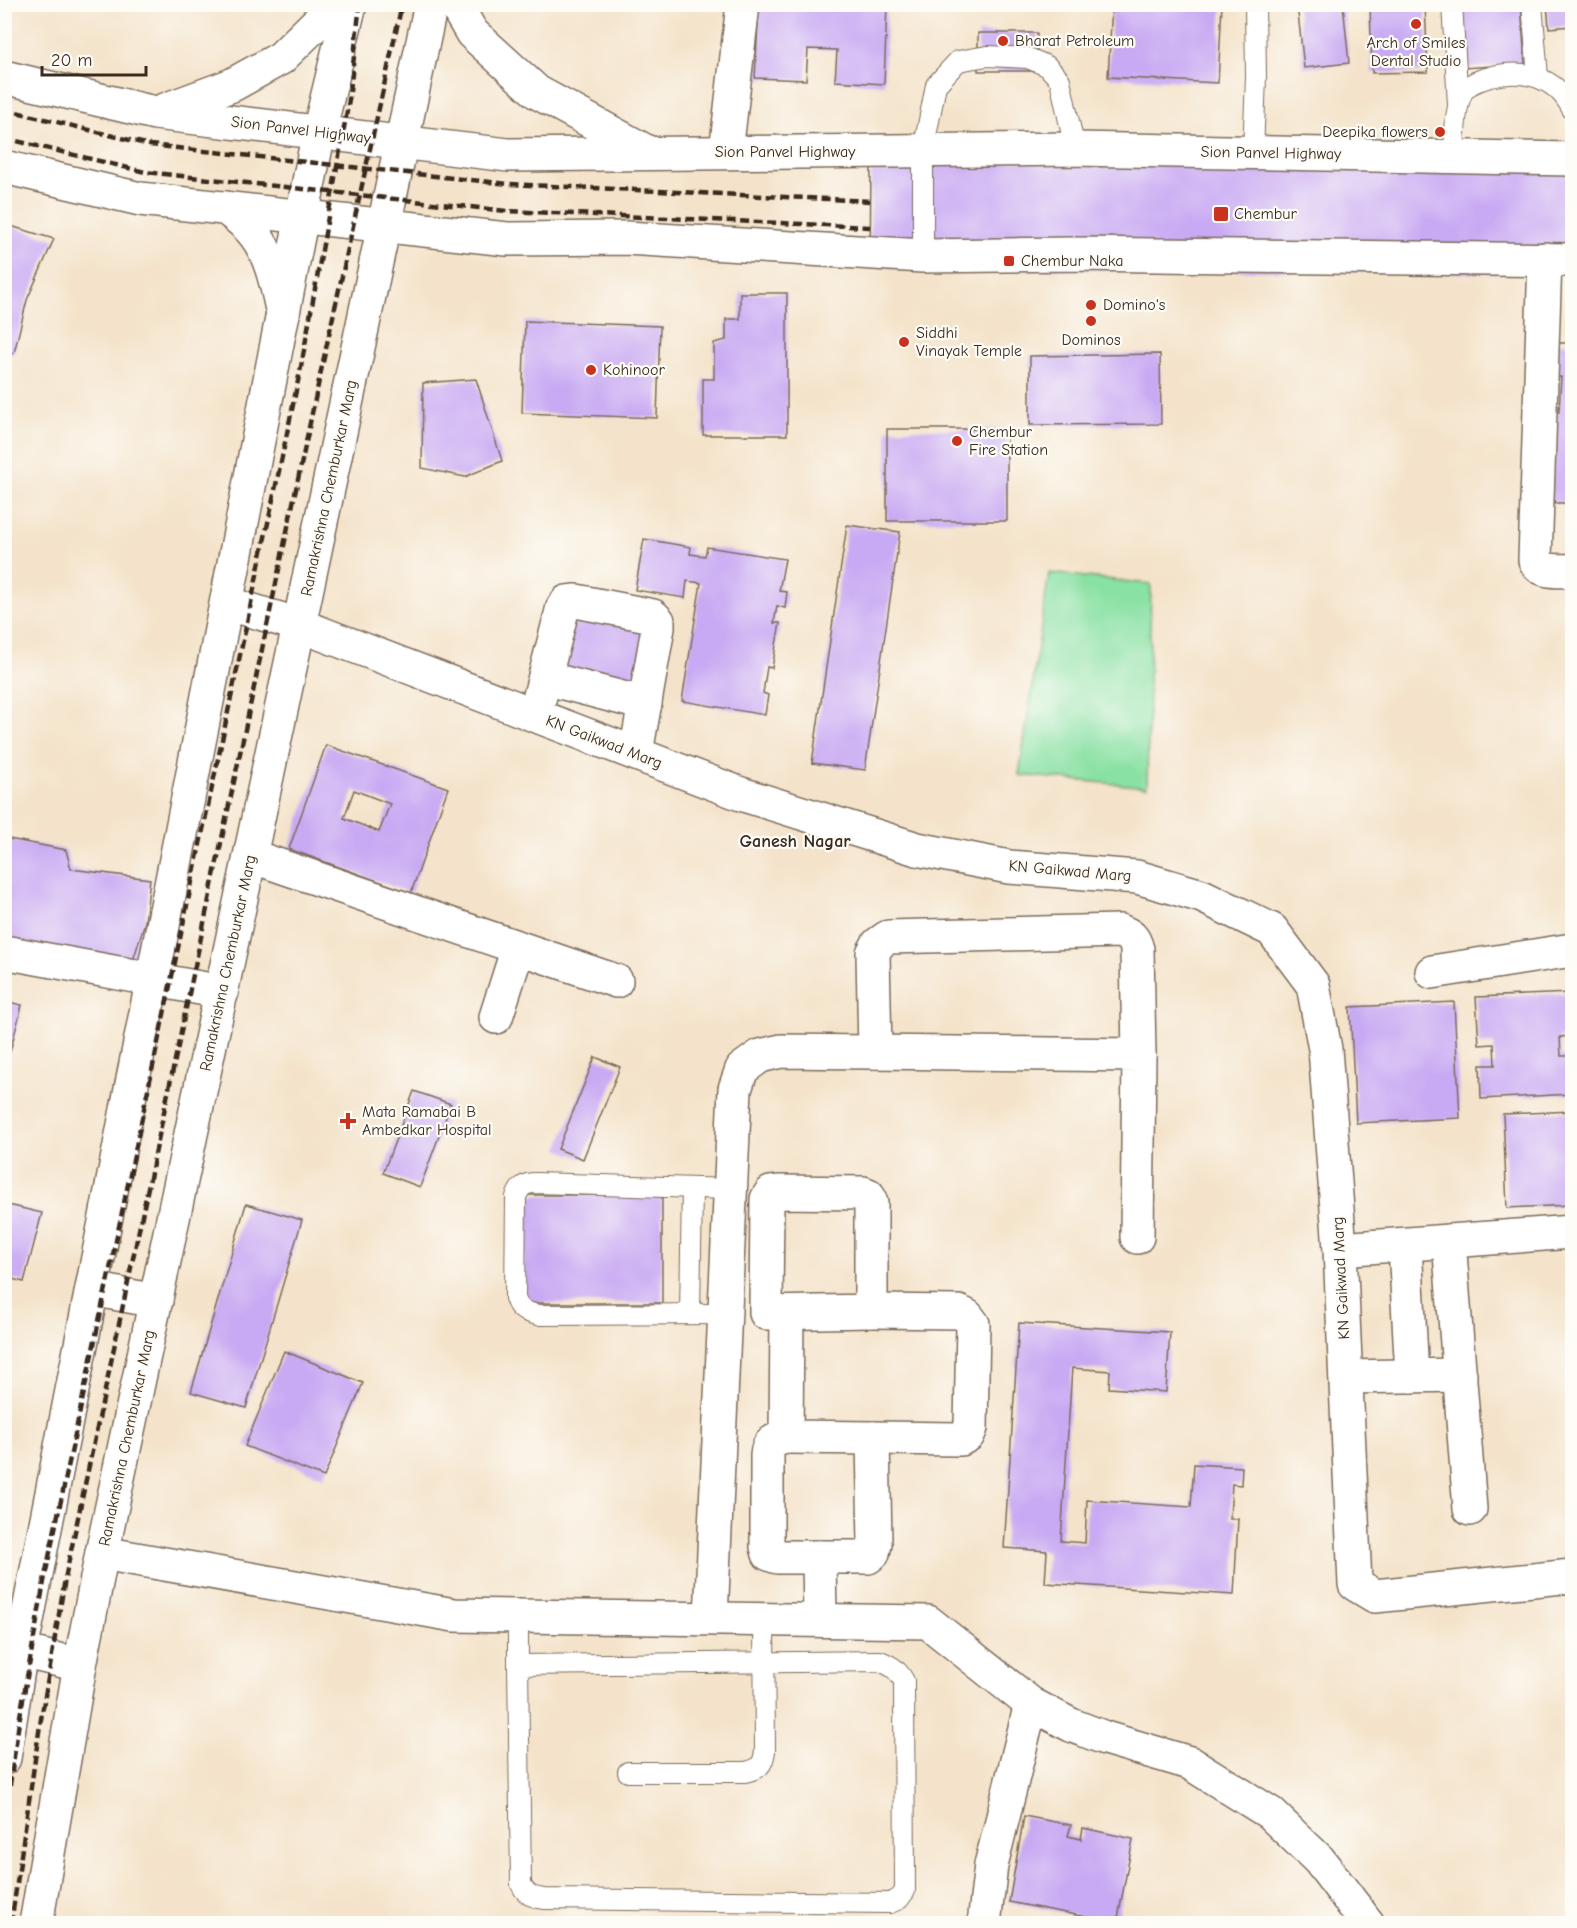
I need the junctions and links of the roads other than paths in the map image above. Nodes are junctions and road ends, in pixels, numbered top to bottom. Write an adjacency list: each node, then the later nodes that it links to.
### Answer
1 (336, 4): 13 (main road)
2 (350, 4): 14 (main road)
3 (431, 4): 15 (main road, Ramakrishna Chemburkar Marg)
4 (455, 4): 19 (main road)
5 (743, 4): 18 (main road)
6 (1255, 4): 20 (lane)
7 (1452, 4): 11 (lane)
8 (1532, 4): 10 (lane)
9 (4, 77): 13 (main road, Sion Panvel Highway)
10 (1538, 77): 11 (lane); 12 (lane)
11 (1458, 108): 21 (lane)
12 (1572, 109)
13 (155, 113): 14 (main road, Sion Panvel Highway)
14 (319, 132): 15 (main road, Sion Panvel Highway); 25 (main road)
15 (402, 142): 19 (main road, Sion Panvel Highway); 26 (main road, Ramakrishna Chemburkar Marg)
16 (1076, 149): 17 (main road, Sion Panvel Highway); 17 (lane); 20 (main road, Sion Panvel Highway)
17 (923, 151): 18 (main road, Sion Panvel Highway); 27 (lane)
18 (726, 152): 19 (main road, Sion Panvel Highway)
19 (648, 153)
20 (1253, 153): 21 (main road, Sion Panvel Highway)
21 (1454, 157): 22 (main road, Sion Panvel Highway)
22 (1572, 159)
23 (4, 166): 24 (main road)
24 (226, 208): 25 (main road); 29 (main road)
25 (302, 216): 26 (main road); 29 (main road)
26 (384, 225): 27 (main road); 32 (main road, Ramakrishna Chemburkar Marg)
27 (923, 256): 28 (main road)
28 (1559, 259): 30 (main road)
29 (283, 314): 31 (main road)
30 (1572, 571)
31 (227, 603): 32 (main road, KN Gaikwad Marg); 42 (main road)
32 (300, 626): 35 (main road, KN Gaikwad Marg); 37 (main road, Ramakrishna Chemburkar Marg)
33 (544, 678): 34 (main road); 34 (main road); 35 (main road)
34 (645, 704): 36 (main road)
35 (535, 715): 36 (main road, KN Gaikwad Marg)
36 (636, 753): 54 (main road, KN Gaikwad Marg)
37 (251, 856): 38 (main road); 44 (main road, Ramakrishna Chemburkar Marg)
38 (518, 948): 43 (main road); 45 (main road)
39 (1572, 950): 41 (main road)
40 (4, 952): 42 (main road)
41 (1432, 972)
42 (153, 980): 44 (main road); 57 (main road)
43 (616, 981)
44 (222, 992): 58 (main road, Ramakrishna Chemburkar Marg)
45 (496, 1017)
46 (876, 1052): 47 (main road); 47 (main road); 49 (main road)
47 (1139, 1055): 51 (main road)
48 (692, 1188): 49 (lane); 61 (lane); 61 (lane)
49 (731, 1189): 55 (main road)
50 (1572, 1232): 52 (main road)
51 (1137, 1238)
52 (1449, 1241): 53 (main road); 63 (main road)
53 (1405, 1245): 54 (main road); 64 (main road)
54 (1340, 1250): 65 (main road, KN Gaikwad Marg)
55 (729, 1252): 56 (main road); 62 (main road)
56 (766, 1253): 59 (main road); 60 (main road)
57 (92, 1289): 58 (main road); 78 (main road)
58 (156, 1301): 71 (main road, Ramakrishna Chemburkar Marg)
59 (871, 1311): 60 (main road); 67 (main road)
60 (777, 1313): 62 (main road); 66 (main road)
61 (690, 1314): 62 (lane)
62 (726, 1314): 69 (main road)
63 (1460, 1375): 64 (main road); 68 (main road)
64 (1412, 1376): 65 (main road)
65 (1346, 1377): 73 (main road, KN Gaikwad Marg)
66 (786, 1437): 67 (main road); 70 (main road)
67 (873, 1438): 72 (main road)
68 (1470, 1509)
69 (717, 1511): 70 (main road); 75 (main road)
70 (767, 1511): 72 (main road)
71 (102, 1554): 74 (main road); 80 (main road, Ramakrishna Chemburkar Marg)
72 (819, 1557): 77 (main road)
73 (1572, 1576)
74 (518, 1616): 75 (main road); 81 (lane)
75 (711, 1618): 76 (main road)
76 (764, 1619): 77 (main road); 79 (lane)
77 (820, 1620): 82 (main road)
78 (13, 1649): 80 (main road); 83 (main road)
79 (764, 1662): 81 (lane); 81 (lane); 84 (lane)
80 (80, 1665): 85 (main road, Ramakrishna Chemburkar Marg)
81 (519, 1665)
82 (1031, 1704): 86 (main road); 87 (main road)
83 (4, 1758)
84 (628, 1772)
85 (36, 1923)
86 (984, 1923)
87 (1368, 1923)

